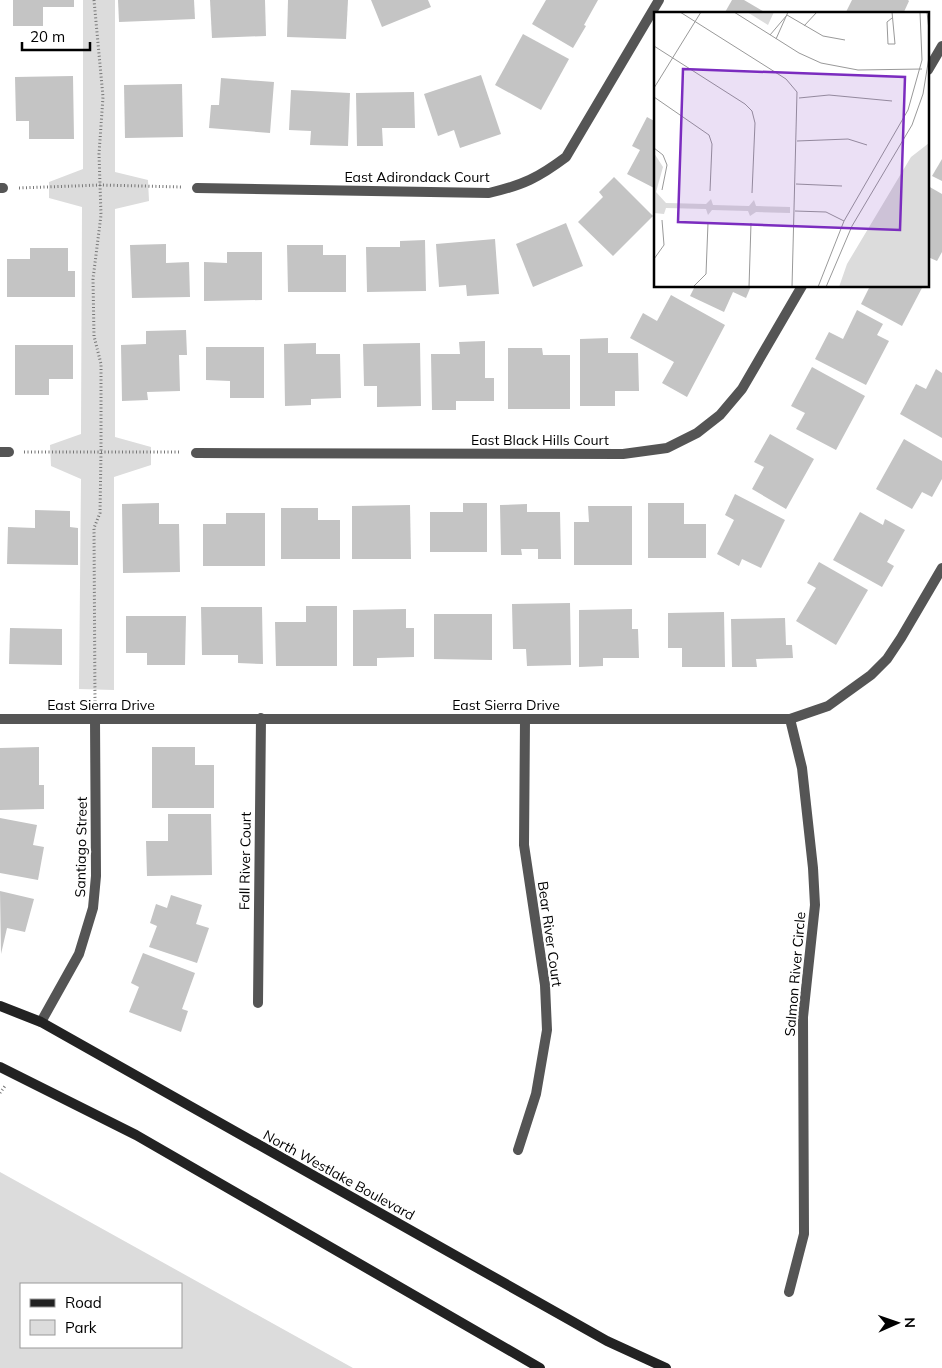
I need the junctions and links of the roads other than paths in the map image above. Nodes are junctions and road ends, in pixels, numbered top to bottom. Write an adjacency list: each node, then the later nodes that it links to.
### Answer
1 (659, 0): 4 (street, East Adirondack Court)
2 (942, 46): 3 (street)
3 (930, 67)
4 (197, 188)
5 (801, 288): 6 (street, East Black Hills Court)
6 (196, 452)
7 (942, 568): 12 (street, East Sierra Drive)
8 (261, 718): 10 (street, East Sierra Drive); 11 (street, East Sierra Drive); 13 (street, Fall River Court)
9 (0, 719): 10 (street, East Sierra Drive)
10 (95, 719): 15 (street, Santiago Street)
11 (525, 719): 12 (street, East Sierra Drive); 17 (street, Bear River Court)
12 (790, 719): 18 (street, Salmon River Circle)
13 (258, 1003)
14 (0, 1006): 15 (main road, North Westlake Boulevard)
15 (41, 1022): 20 (main road, North Westlake Boulevard)
16 (0, 1067): 19 (main road)
17 (518, 1150)
18 (789, 1292)
19 (540, 1368)
20 (666, 1368)

